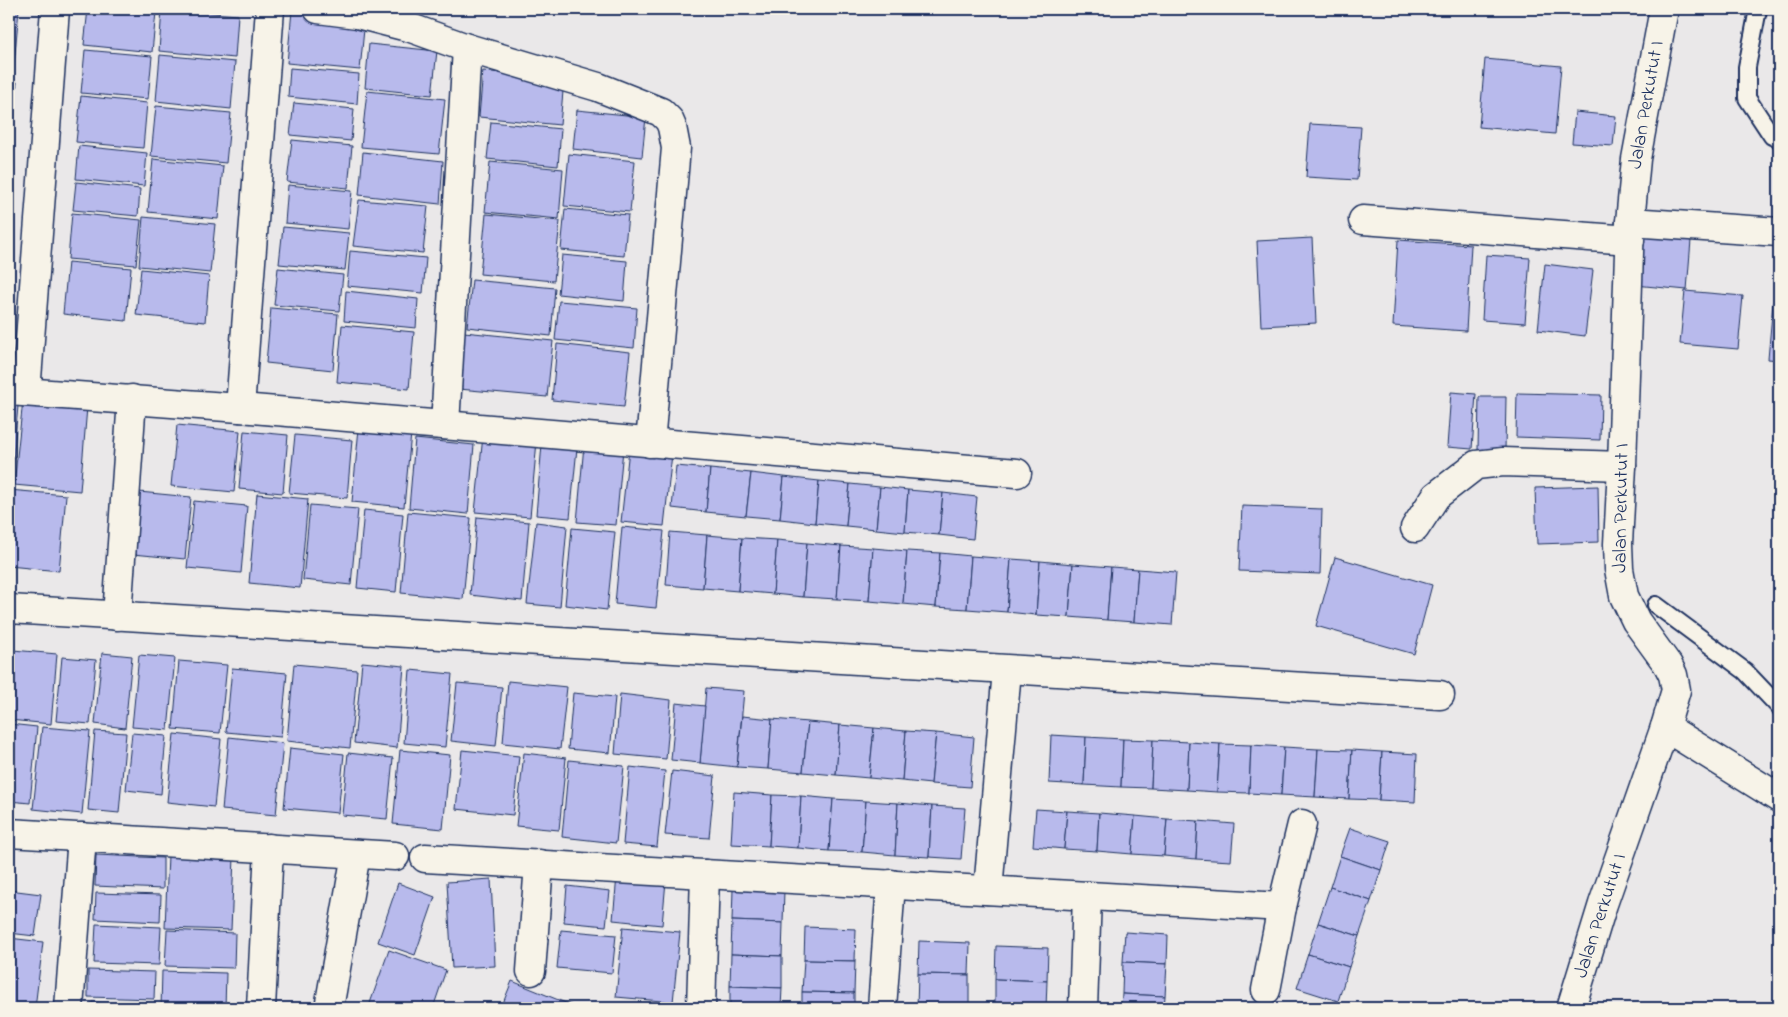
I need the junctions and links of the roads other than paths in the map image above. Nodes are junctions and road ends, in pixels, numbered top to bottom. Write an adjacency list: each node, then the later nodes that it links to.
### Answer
1 (54, 9): 11 (street)
2 (270, 9): 13 (street)
3 (318, 9): 6 (street)
4 (1664, 9): 9 (street, Jalan Perkutut I)
5 (1758, 9): 7 (lane)
6 (467, 48): 14 (street); 15 (street)
7 (1779, 139)
8 (1364, 220): 9 (street)
9 (1630, 231): 10 (street); 16 (street, Jalan Perkutut I)
10 (1779, 232)
11 (17, 391): 12 (street)
12 (132, 399): 13 (street); 21 (street)
13 (240, 408): 14 (street)
14 (445, 425): 15 (street)
15 (650, 443): 17 (street)
16 (1622, 466): 18 (street); 25 (street, Jalan Perkutut I)
17 (1017, 473)
18 (1415, 528)
19 (1656, 605): 24 (lane)
20 (9, 609): 21 (street)
21 (117, 616): 22 (street)
22 (1007, 670): 23 (street); 37 (street)
23 (1440, 695)
24 (1779, 707)
25 (1665, 727): 26 (street); 48 (street, Jalan Perkutut I)
26 (1779, 798)
27 (1302, 824): 39 (street)
28 (9, 833): 29 (street)
29 (82, 837): 30 (street); 42 (street)
30 (270, 848): 31 (street); 43 (street)
31 (356, 854): 32 (street); 44 (street)
32 (395, 856)
33 (426, 858): 34 (street)
34 (539, 864): 35 (street); 40 (street)
35 (705, 874): 36 (street); 45 (street)
36 (891, 884): 37 (street); 46 (street)
37 (988, 890): 38 (street)
38 (1088, 896): 39 (street); 47 (street)
39 (1282, 907): 41 (street)
40 (531, 971)
41 (1266, 990)
42 (69, 1008)
43 (261, 1008)
44 (329, 1008)
45 (701, 1008)
46 (882, 1008)
47 (1083, 1008)
48 (1571, 1008)

